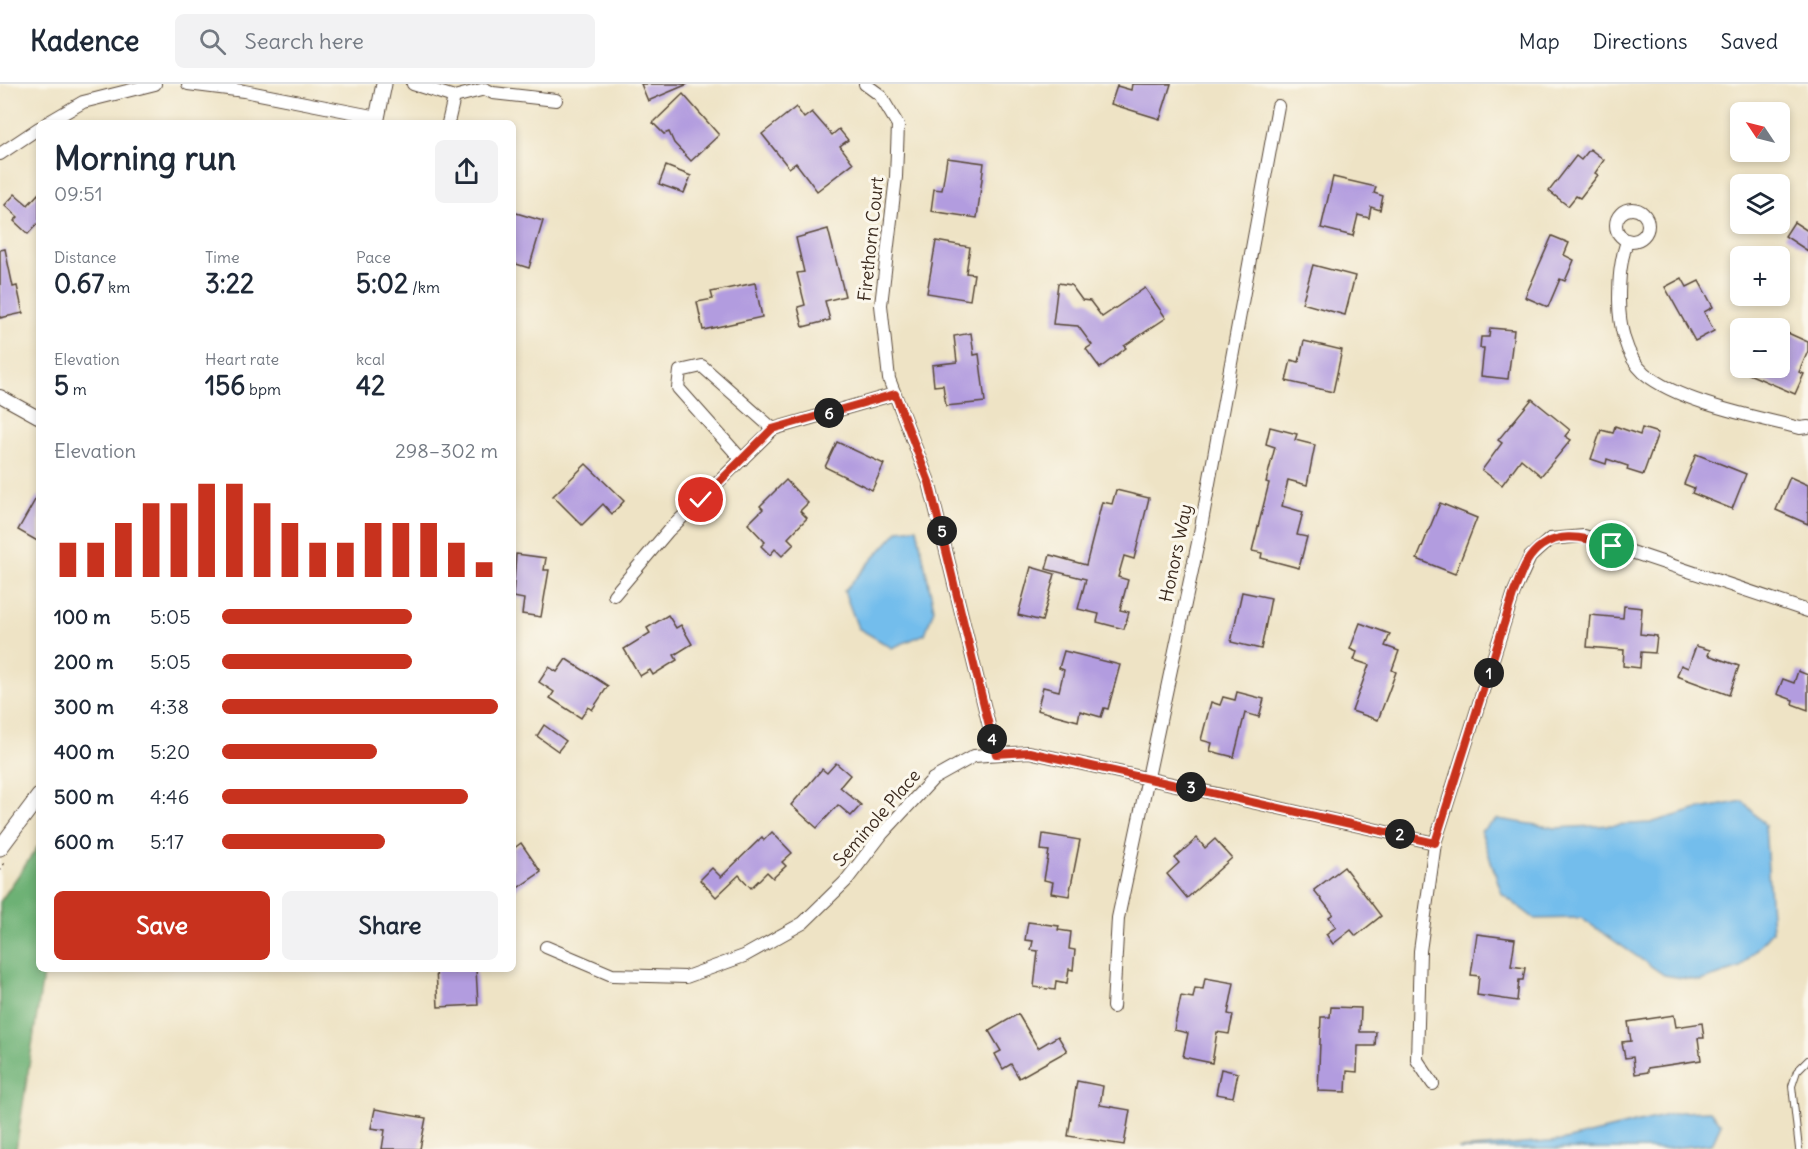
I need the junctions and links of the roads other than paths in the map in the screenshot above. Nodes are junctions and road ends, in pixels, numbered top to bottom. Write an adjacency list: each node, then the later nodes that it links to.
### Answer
1 (155, 84): 9 (street)
2 (188, 84): 10 (street)
3 (384, 84): 10 (street)
4 (413, 84): 6 (street)
5 (865, 84): 15 (street, Firethorn Court)
6 (454, 97): 7 (street); 11 (street)
7 (556, 100)
8 (1278, 106): 24 (street, Honors Way)
9 (52, 120)
10 (377, 120)
11 (449, 120)
12 (36, 130): 13 (street)
13 (0, 154)
14 (1627, 241): 18 (street)
15 (895, 394): 19 (street); 23 (street, Firethorn Court)
16 (0, 396): 17 (street)
17 (36, 416)
18 (1808, 427)
19 (772, 429): 20 (street); 20 (street)
20 (742, 460): 21 (street)
21 (614, 596)
22 (1808, 611): 26 (street)
23 (996, 754): 24 (street, Seminole Place); 28 (street, Seminole Place)
24 (1147, 777): 26 (street, Seminole Place); 29 (street, Honors Way)
25 (36, 800): 27 (street)
26 (1435, 843): 31 (street)
27 (0, 848)
28 (546, 947)
29 (1113, 1007)
30 (1808, 1060): 32 (lane)
31 (1433, 1084)
32 (1799, 1149)

